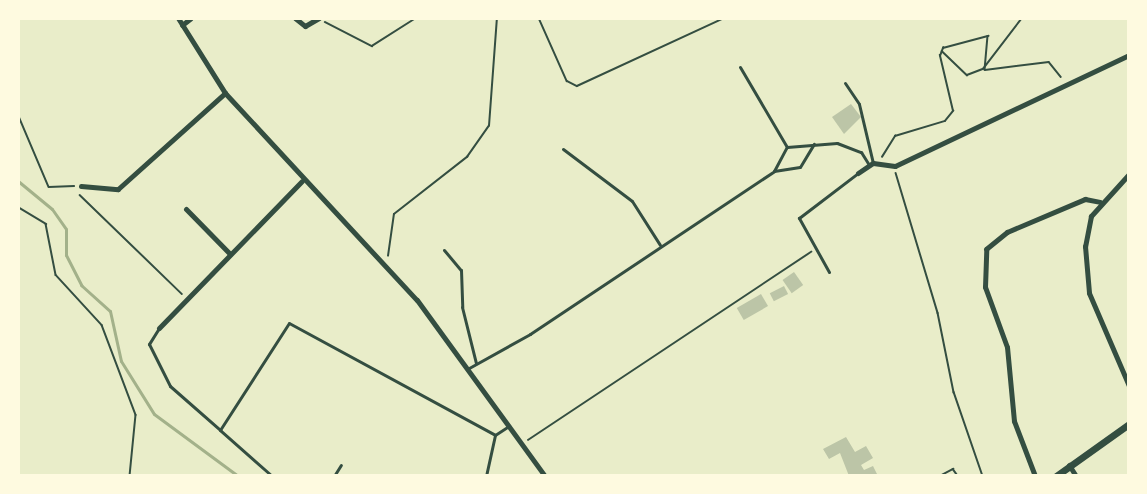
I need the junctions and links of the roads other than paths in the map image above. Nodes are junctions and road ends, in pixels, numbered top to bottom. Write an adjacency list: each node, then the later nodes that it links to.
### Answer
1 (178, 18): 5 (street)
2 (191, 18): 5 (street)
3 (295, 18): 4 (street)
4 (319, 18)
5 (182, 25): 9 (street)
6 (1129, 55): 13 (street)
7 (740, 67): 11 (lane)
8 (845, 83): 13 (lane)
9 (225, 93): 17 (street); 18 (street)
10 (814, 143): 11 (lane); 13 (lane); 14 (lane)
11 (787, 147): 14 (lane)
12 (563, 149): 21 (lane)
13 (874, 164): 15 (street)
14 (774, 171): 21 (lane)
15 (858, 173): 24 (lane)
16 (1129, 174): 19 (street)
17 (302, 181): 23 (street); 27 (street)
18 (81, 186)
19 (1100, 202): 28 (street); 39 (street)
20 (186, 209): 23 (street)
21 (660, 245): 26 (lane)
22 (444, 250): 26 (lane)
23 (230, 254): 25 (street)
24 (829, 272)
25 (159, 328): 31 (lane)
26 (476, 363): 27 (lane)
27 (469, 369): 30 (street)
28 (1129, 386)
29 (1129, 424): 33 (street)
30 (509, 426): 32 (lane); 38 (street)
31 (220, 430): 32 (lane); 35 (lane)
32 (495, 435): 37 (lane)
33 (1068, 463): 40 (street); 41 (street)
34 (340, 465): 36 (lane)
35 (272, 476)
36 (334, 476)
37 (486, 476)
38 (545, 476)
39 (1035, 476)
40 (1056, 476)
41 (1076, 476)

